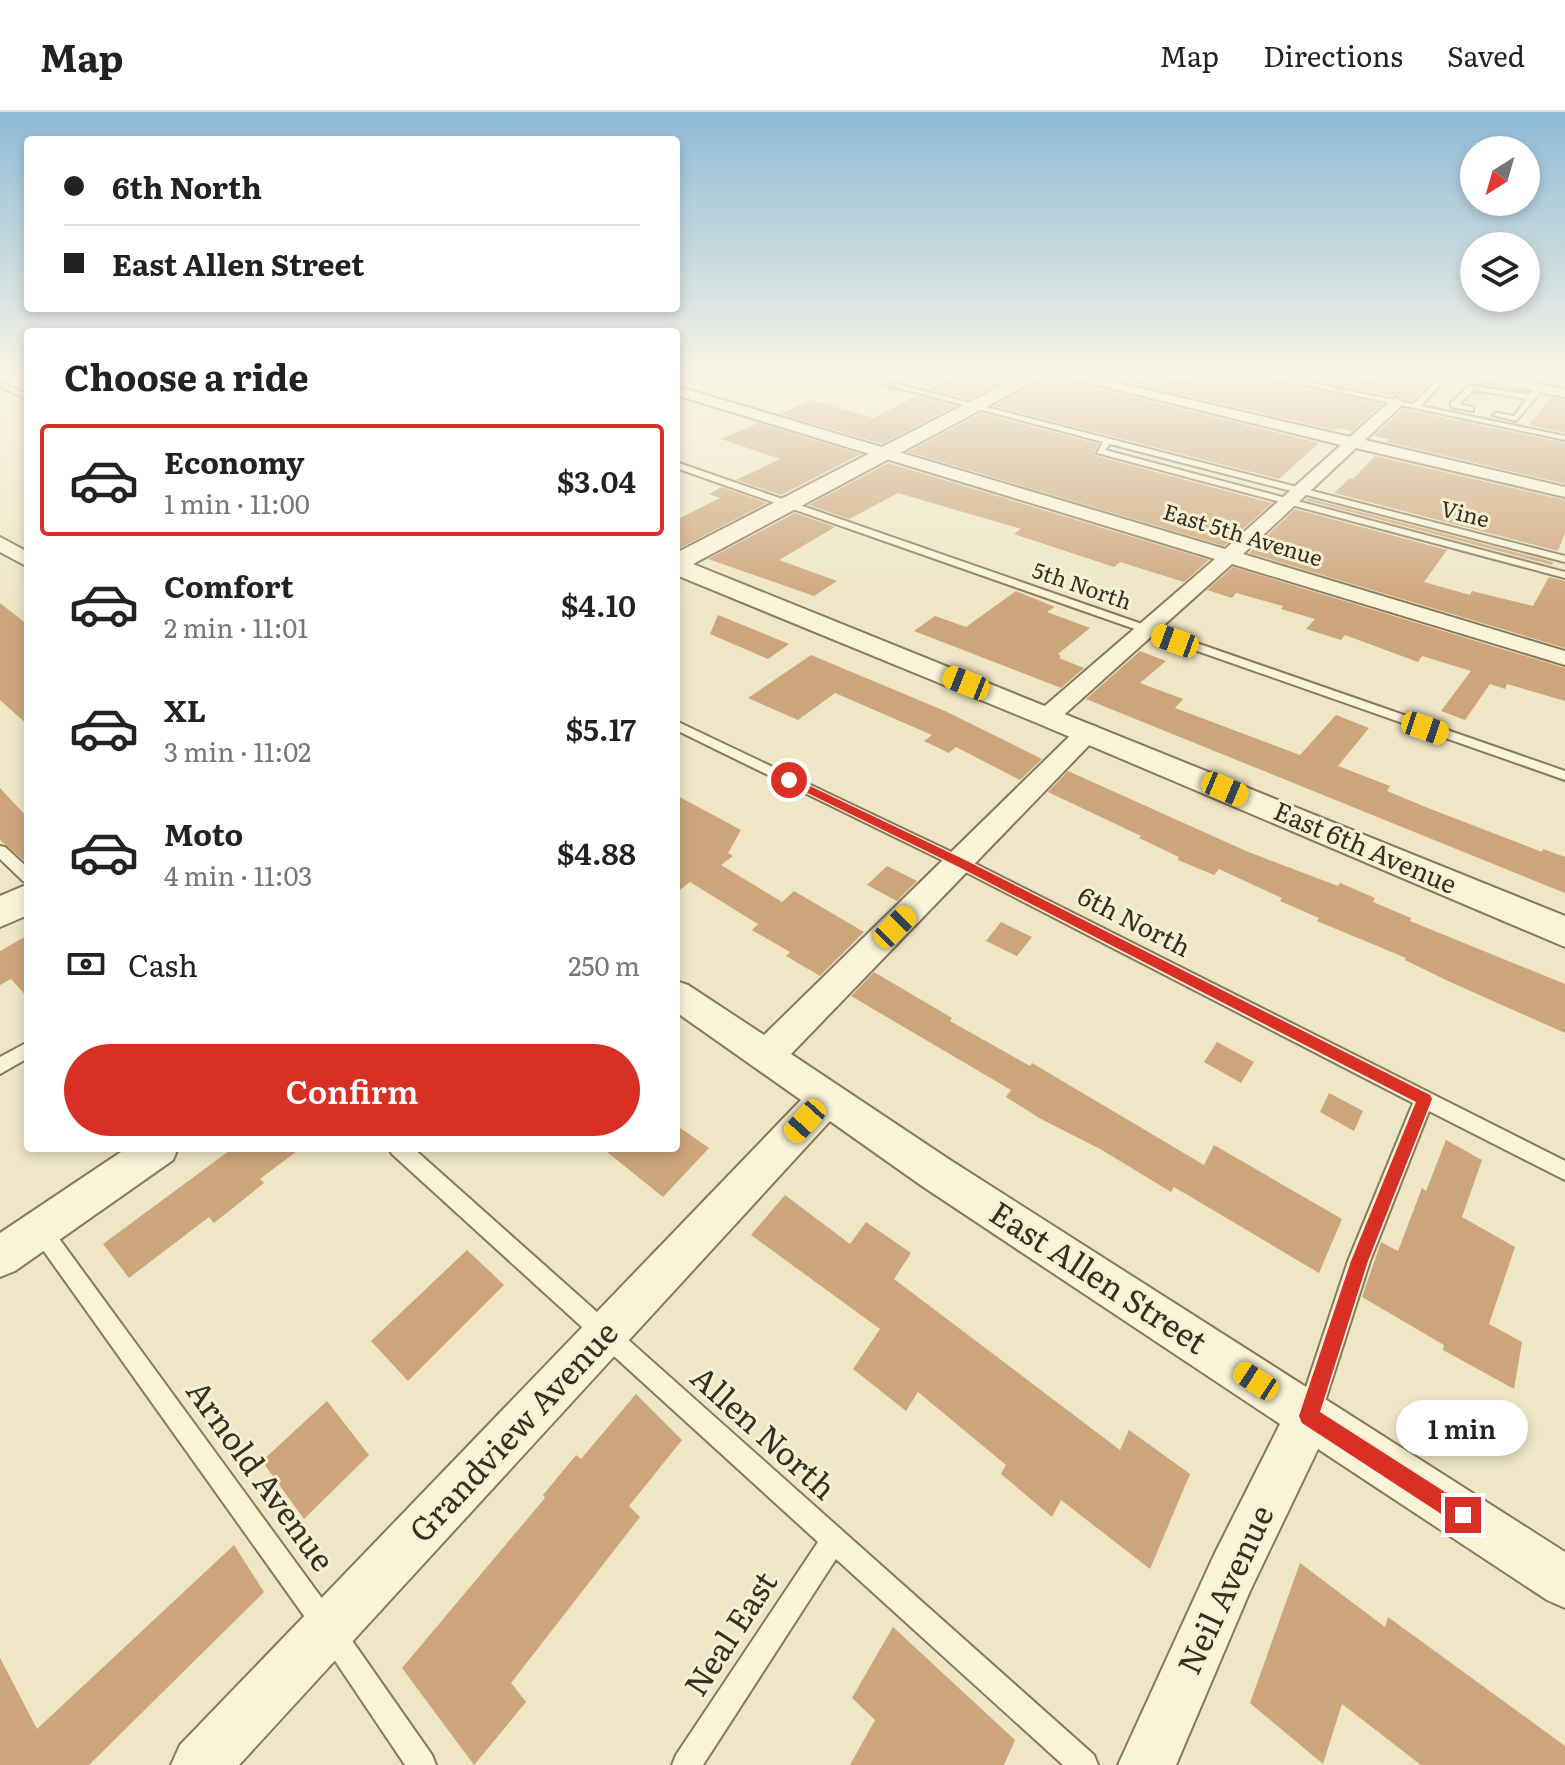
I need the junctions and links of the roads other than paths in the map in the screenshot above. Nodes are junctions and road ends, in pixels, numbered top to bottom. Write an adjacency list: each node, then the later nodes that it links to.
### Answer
1 (878, 450): 7 (street, East 5th Avenue)
2 (888, 450): 7 (street)
3 (1101, 450): 10 (lane)
4 (1139, 450): 10 (lane, Vine)
5 (1345, 450): 10 (street)
6 (1383, 450): 9 (street)
7 (884, 452): 11 (street); 13 (street, East 5th Avenue)
8 (680, 466): 11 (lane, 5th North)
9 (1565, 492)
10 (1297, 497): 13 (street); 15 (lane, Vine); 18 (lane)
11 (786, 503): 16 (street); 19 (lane, 5th North)
12 (6, 537): 14 (street)
13 (1228, 556): 19 (street); 20 (street, East 5th Avenue)
14 (24, 557)
15 (1565, 559)
16 (680, 562)
17 (680, 566): 21 (street, East 6th Avenue)
18 (1565, 575)
19 (1148, 631): 21 (street); 24 (lane, 5th North)
20 (1565, 658)
21 (1048, 716): 23 (street, East 6th Avenue)
22 (680, 727): 26 (lane, 6th North)
23 (1088, 732): 26 (street); 30 (street, East 6th Avenue)
24 (1565, 776)
25 (0, 851): 27 (lane)
26 (959, 862): 33 (street); 36 (lane, 6th North)
27 (24, 873)
28 (24, 900): 29 (street)
29 (0, 913)
30 (1565, 932)
31 (680, 997): 33 (street, East Allen Street)
32 (24, 1051): 34 (lane)
33 (766, 1056): 35 (street, East Allen Street)
34 (0, 1066)
35 (827, 1098): 42 (street, Grandview Avenue); 43 (street, East Allen Street)
36 (1424, 1099): 39 (lane, 6th North); 43 (lane)
37 (153, 1152): 40 (street)
38 (403, 1152): 42 (lane, Allen North)
39 (1565, 1171)
40 (40, 1229): 41 (street); 46 (lane, Arnold Avenue)
41 (0, 1257)
42 (607, 1335): 44 (lane, Allen North); 46 (street, Grandview Avenue)
43 (1309, 1416): 45 (street, East Allen Street); 51 (street, Neil Avenue)
44 (834, 1540): 49 (lane, Neal East); 50 (lane, Allen North)
45 (1565, 1582)
46 (328, 1628): 47 (street, Grandview Avenue); 48 (lane, Arnold Avenue)
47 (200, 1765)
48 (422, 1765)
49 (686, 1765)
50 (1084, 1765)
51 (1147, 1765)

